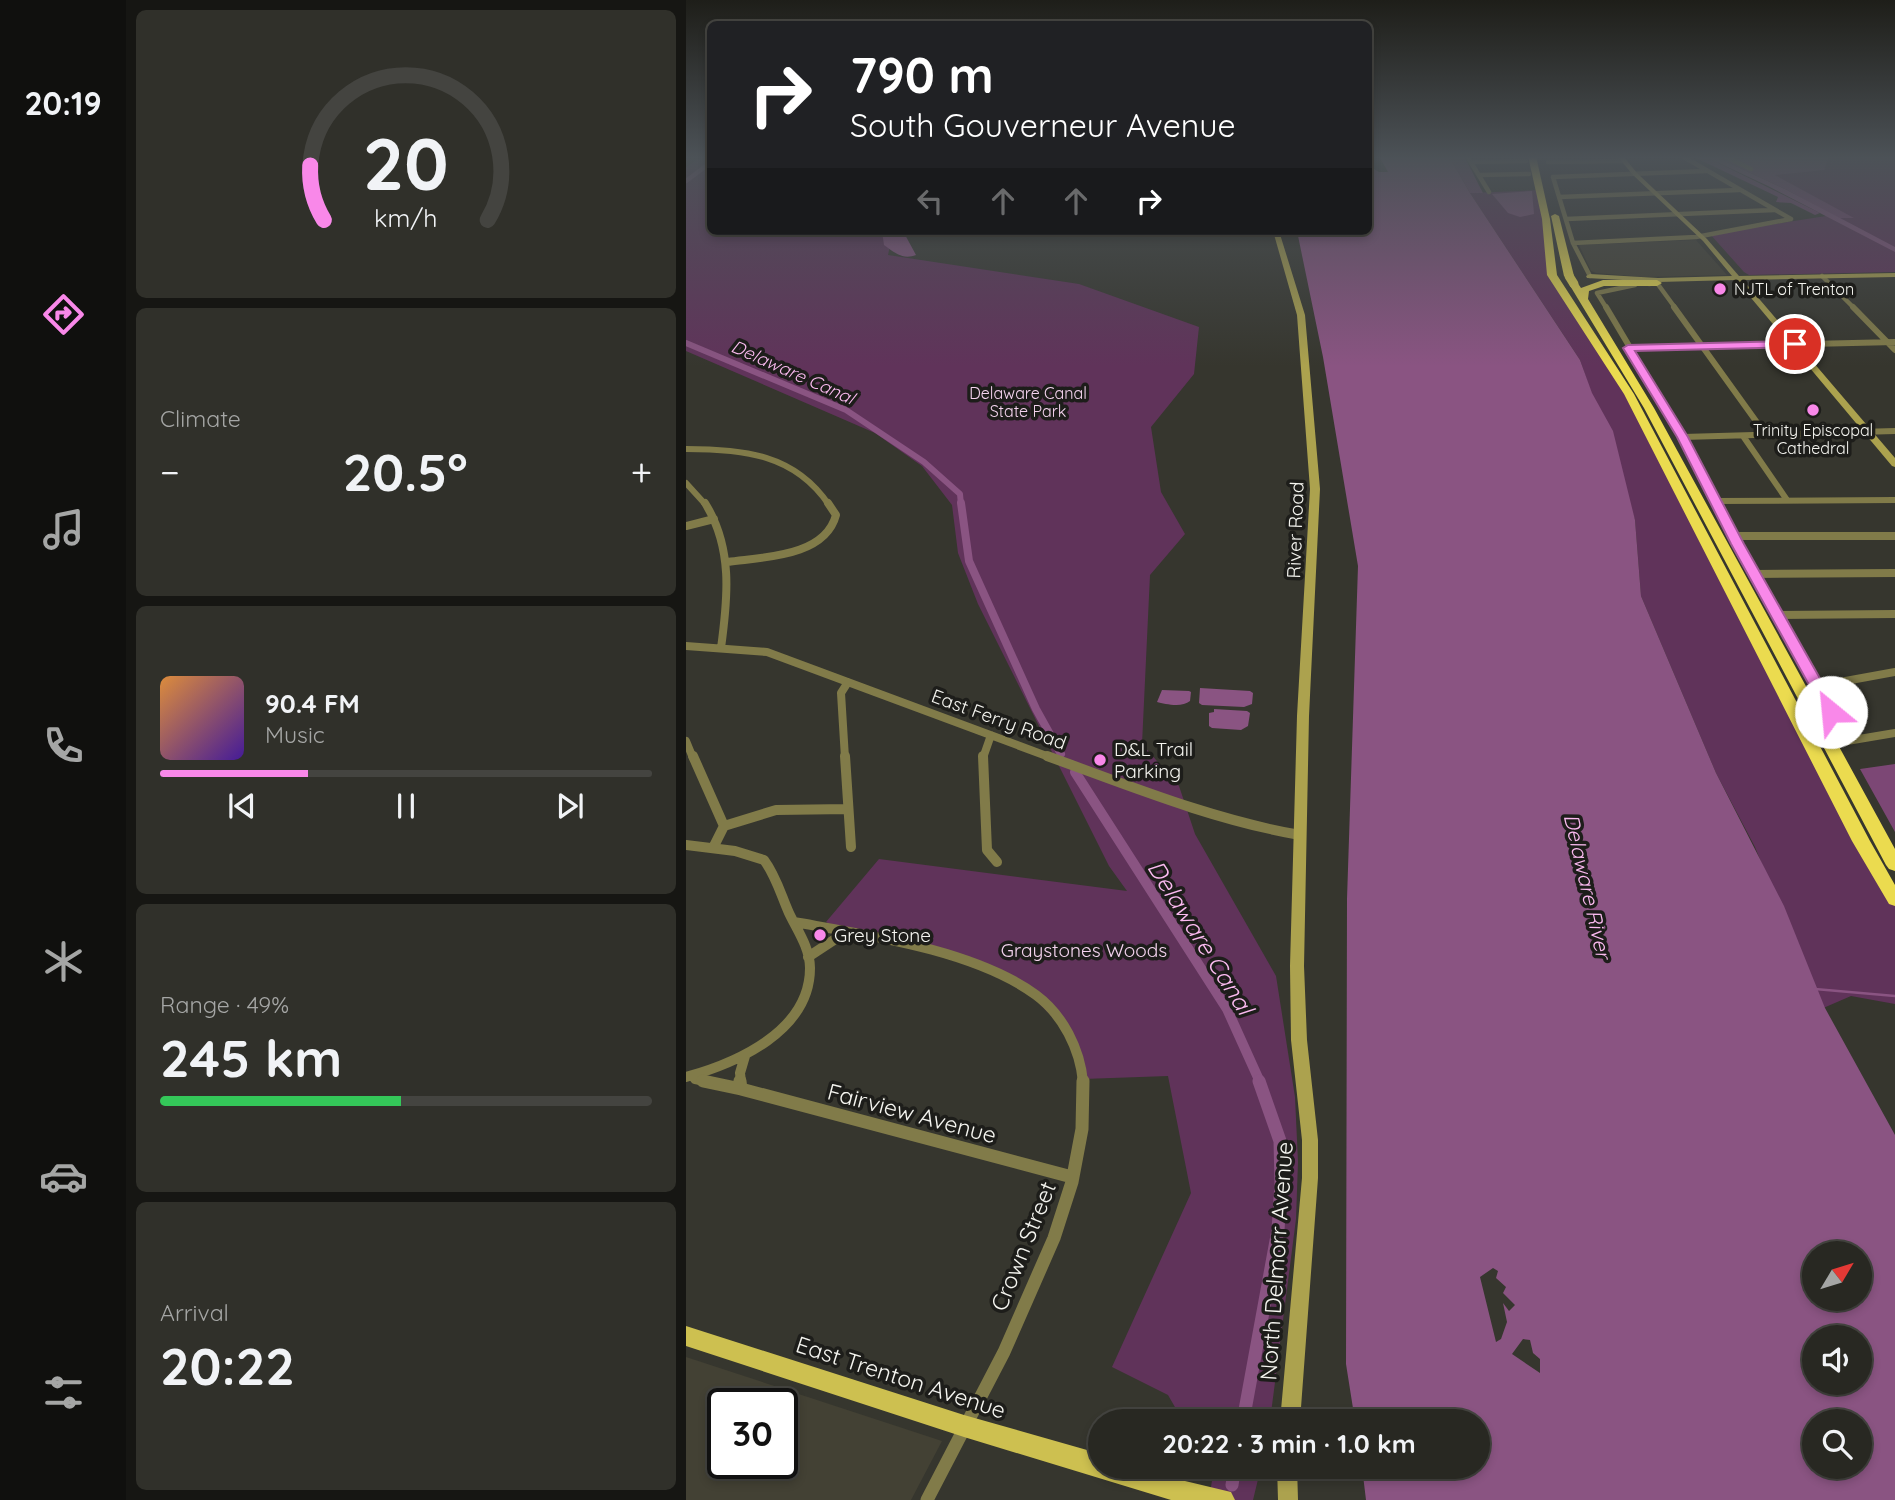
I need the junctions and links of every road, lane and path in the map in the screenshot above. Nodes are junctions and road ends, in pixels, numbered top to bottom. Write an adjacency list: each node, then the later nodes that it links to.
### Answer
1 (1547, 226): 17 (highway)
2 (1557, 226): 9 (highway)
3 (1561, 226): 9 (highway)
4 (1568, 226): 10 (street)
5 (1691, 226): 8 (main road)
6 (1754, 226): 8 (street)
7 (1277, 235): 58 (main road, River Road)
8 (1701, 236): 10 (street); 14 (main road)
9 (1559, 237): 16 (highway)
10 (1573, 243): 11 (street)
11 (1590, 276): 14 (main road); 17 (highway)
12 (1893, 277): 13 (main road)
13 (1823, 278): 14 (main road); 19 (street)
14 (1739, 279): 15 (main road); 21 (main road)
15 (1657, 283): 16 (highway); 22 (street); 23 (street)
16 (1583, 299): 18 (highway)
17 (1574, 311): 64 (highway)
18 (1604, 332): 23 (highway); 40 (highway)
19 (1887, 342): 20 (street); 21 (street); 24 (street)
20 (1895, 342)
21 (1795, 344): 22 (street); 26 (main road)
22 (1703, 346): 23 (street); 27 (street)
23 (1628, 348): 29 (street)
24 (1895, 350)
25 (1895, 431): 26 (street)
26 (1870, 432): 27 (street); 31 (main road)
27 (1766, 435): 28 (street)
28 (1744, 436): 29 (street); 33 (street)
29 (1683, 437): 35 (street)
30 (686, 449): 41 (street)
31 (1895, 464)
32 (686, 483): 36 (street)
33 (1787, 500): 34 (street); 35 (street)
34 (1895, 500)
35 (1714, 501): 37 (street)
36 (714, 519): 38 (street); 41 (street)
37 (1725, 521): 40 (highway)
38 (686, 526)
39 (1895, 536): 40 (street)
40 (1727, 537): 43 (street); 51 (highway)
41 (728, 562): 47 (street)
42 (1895, 573): 43 (street)
43 (1754, 574): 45 (street)
44 (1895, 614): 45 (street)
45 (1777, 615): 50 (street)
46 (686, 646): 47 (street, East Ferry Road)
47 (721, 648): 49 (street, East Ferry Road)
48 (1895, 672): 50 (street)
49 (848, 682): 53 (street, East Ferry Road); 56 (street)
50 (1820, 689): 51 (highway)
51 (1824, 713): 63 (highway)
52 (1895, 733): 55 (street)
53 (991, 735): 58 (street, East Ferry Road); 62 (street)
54 (686, 741): 57 (street)
55 (1847, 741)
56 (848, 809): 57 (street); 60 (street)
57 (724, 826): 61 (street)
58 (1300, 835): 73 (main road, North Delmorr Avenue)
59 (686, 845): 61 (street)
60 (851, 847)
61 (713, 848): 65 (street)
62 (998, 862)
63 (1895, 864)
64 (1895, 900)
65 (794, 922): 66 (street, Crown Street); 67 (street)
66 (846, 932): 67 (street); 71 (street, Crown Street)
67 (808, 957): 68 (street)
68 (745, 1056): 69 (street); 70 (street)
69 (686, 1078): 70 (street, Fairview Avenue)
70 (741, 1089): 71 (street, Fairview Avenue)
71 (1072, 1177): 74 (street, Crown Street)
72 (686, 1336): 74 (main road, East Trenton Avenue)
73 (1291, 1409)
74 (964, 1426): 75 (main road, East Trenton Avenue); 79 (street, Crown Street)
75 (1088, 1462)
76 (1147, 1479): 78 (main road, East Trenton Avenue)
77 (1287, 1479): 80 (main road)
78 (1212, 1498)
79 (927, 1500)
80 (1288, 1500)

